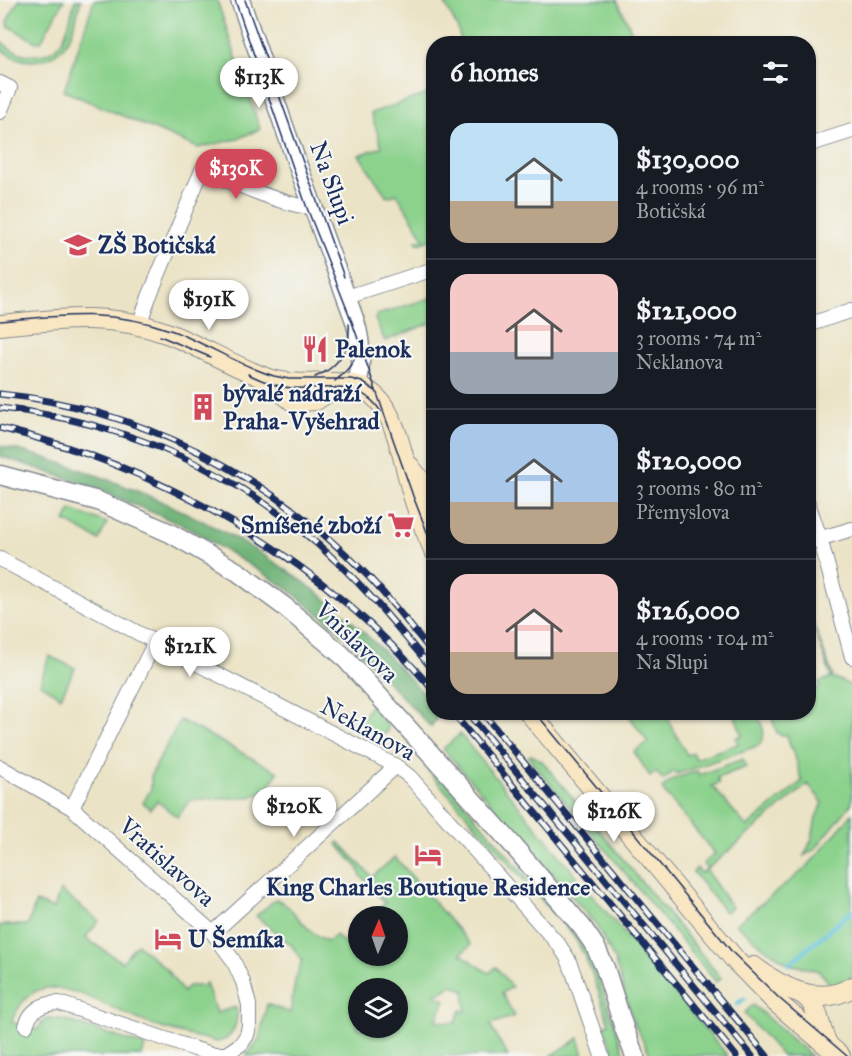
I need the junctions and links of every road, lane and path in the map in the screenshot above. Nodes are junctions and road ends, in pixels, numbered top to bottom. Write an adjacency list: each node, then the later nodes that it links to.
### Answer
1 (240, 0): 7 (street, Na Slupi)
2 (5, 86): 3 (street)
3 (0, 112)
4 (850, 131): 5 (street); 6 (street)
5 (816, 142)
6 (852, 147)
7 (313, 206): 9 (street, Na Slupi); 13 (street)
8 (426, 272): 9 (street)
9 (346, 297): 14 (street, Na Slupi)
10 (852, 310): 11 (street)
11 (816, 322)
12 (0, 325): 13 (main road)
13 (139, 325): 14 (main road)
14 (356, 387): 15 (main road)
15 (405, 461): 17 (main road); 18 (main road)
16 (0, 475): 36 (street, Vnislavova)
17 (426, 489)
18 (426, 529)
19 (852, 529): 20 (street)
20 (816, 539)
21 (816, 546): 24 (street)
22 (0, 559): 23 (street, Neklanova)
23 (155, 642): 26 (street, Neklanova); 28 (street)
24 (852, 657)
25 (537, 720): 30 (main road)
26 (396, 766): 29 (street); 35 (street, Neklanova)
27 (0, 767): 28 (street, Vratislavova)
28 (72, 808): 29 (street, Vratislavova)
29 (213, 933): 33 (street, Vratislavova)
30 (722, 945): 32 (main road); 34 (main road)
31 (852, 987): 32 (main road)
32 (799, 992): 34 (main road)
33 (26, 1026)
34 (835, 1052)
35 (602, 1056)
36 (635, 1056)

